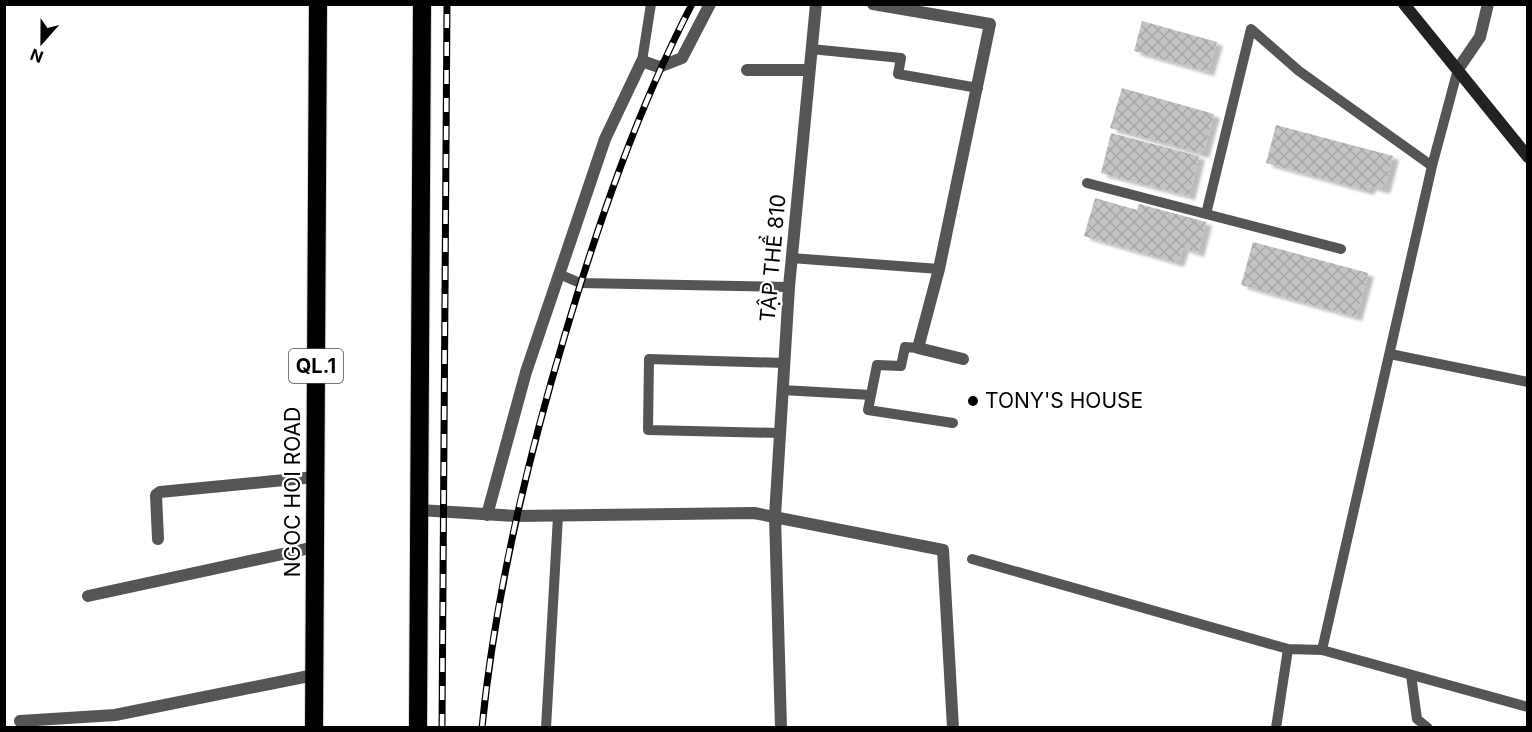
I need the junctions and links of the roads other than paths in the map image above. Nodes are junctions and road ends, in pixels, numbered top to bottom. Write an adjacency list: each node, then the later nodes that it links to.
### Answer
1 (318, 4): 33 (highway, NGOC HOI ROAD / QL.1)
2 (422, 4): 34 (highway)
3 (651, 4): 10 (lane)
4 (710, 4): 10 (street)
5 (816, 4): 9 (street, TẬP THỂ 810)
6 (873, 4): 14 (street)
7 (1404, 4): 11 (street)
8 (1488, 4): 11 (street)
9 (811, 49): 13 (street, TẬP THỂ 810); 14 (lane)
10 (642, 61): 22 (street)
11 (1458, 69): 15 (street); 16 (lane)
12 (747, 70): 13 (street)
13 (809, 70): 20 (street, TẬP THỂ 810)
14 (978, 88): 21 (street)
15 (1527, 157)
16 (1432, 166): 18 (lane); 25 (lane)
17 (1087, 183): 18 (lane)
18 (1206, 214): 19 (lane)
19 (1341, 249)
20 (791, 258): 21 (lane); 23 (street, TẬP THỂ 810)
21 (939, 268): 24 (street)
22 (559, 274): 23 (lane); 35 (street)
23 (789, 287): 27 (street, TẬP THỂ 810)
24 (918, 348): 26 (street); 30 (lane)
25 (1390, 354): 28 (lane); 43 (lane)
26 (963, 359)
27 (784, 363): 29 (street, TẬP THỂ 810); 32 (lane)
28 (1527, 382)
29 (782, 390): 30 (lane); 32 (street, TẬP THỂ 810)
30 (871, 396): 31 (lane)
31 (953, 423)
32 (780, 433): 37 (street, TẬP THỂ 810)
33 (315, 477): 38 (street); 39 (highway, NGOC HOI ROAD / QL.1)
34 (419, 510): 35 (street); 49 (highway)
35 (487, 515): 36 (street)
36 (558, 516): 37 (street); 50 (lane)
37 (775, 516): 51 (street, TẬP THỂ 810); 52 (street)
38 (158, 539)
39 (315, 547): 41 (street); 44 (highway, NGOC HOI ROAD / QL.1)
40 (972, 559): 42 (lane)
41 (88, 596)
42 (1288, 649): 43 (lane); 53 (lane)
43 (1322, 650): 45 (lane)
44 (314, 675): 47 (street); 48 (highway, NGOC HOI ROAD / QL.1)
45 (1411, 675): 46 (lane); 54 (lane)
46 (1527, 707)
47 (20, 721)
48 (314, 728)
49 (418, 728)
50 (546, 728)
51 (781, 728)
52 (953, 728)
53 (1276, 728)
54 (1428, 728)

